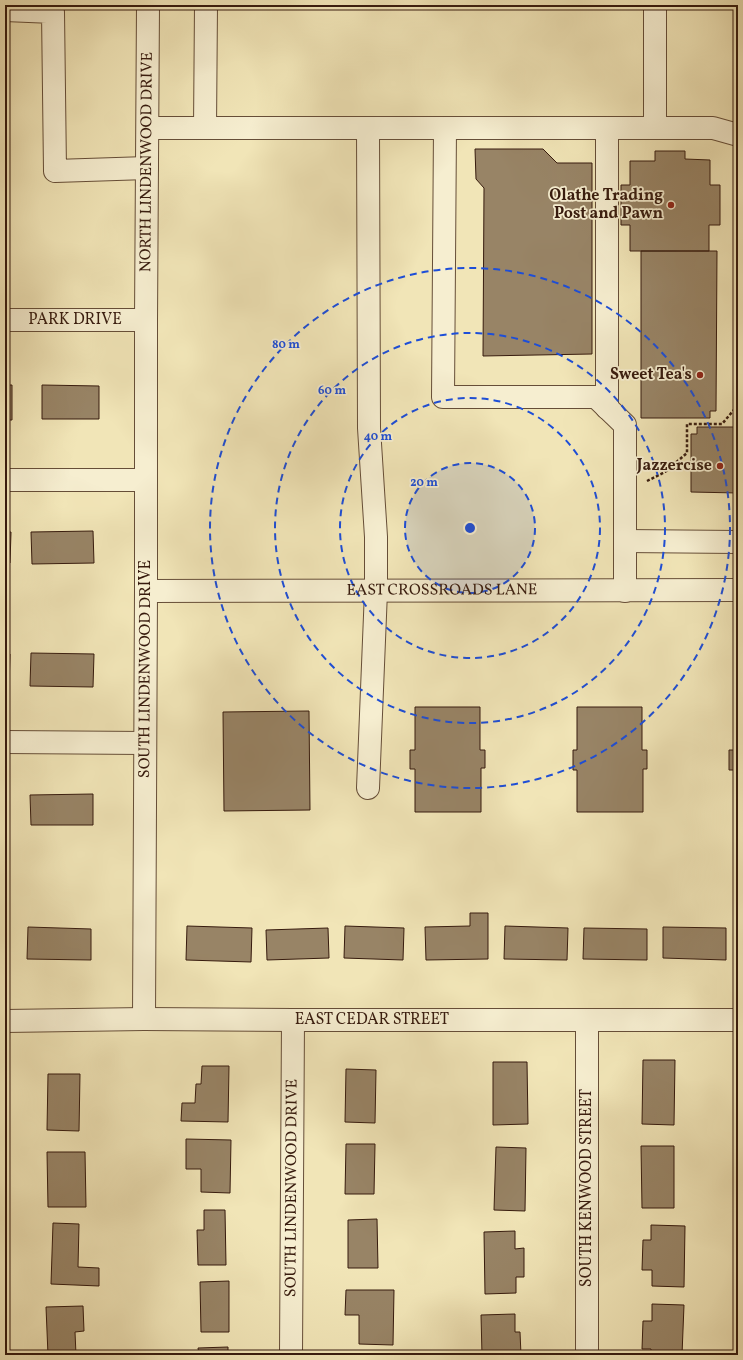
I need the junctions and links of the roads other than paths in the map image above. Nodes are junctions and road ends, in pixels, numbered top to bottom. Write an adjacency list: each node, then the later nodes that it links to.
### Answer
1 (148, 5): 5 (street, NORTH LINDENWOOD DRIVE)
2 (206, 5): 6 (street)
3 (655, 5): 10 (street)
4 (5, 10): 12 (street)
5 (148, 128): 6 (street); 12 (street, NORTH LINDENWOOD DRIVE)
6 (205, 128): 7 (street)
7 (368, 128): 8 (street); 23 (street)
8 (445, 128): 9 (street); 15 (street)
9 (607, 128): 10 (street); 15 (street)
10 (655, 128): 11 (street)
11 (738, 136)
12 (147, 168): 14 (street, NORTH LINDENWOOD DRIVE)
13 (5, 320): 14 (street, PARK DRIVE)
14 (146, 320): 17 (street, SOUTH LINDENWOOD DRIVE)
15 (606, 408): 18 (street)
16 (5, 480): 17 (street)
17 (146, 480): 22 (street, SOUTH LINDENWOOD DRIVE)
18 (625, 541): 19 (street); 20 (street)
19 (738, 542)
20 (625, 590): 21 (street, EAST CROSSROADS LANE); 23 (street, EAST CROSSROADS LANE)
21 (738, 590)
22 (146, 591): 23 (street, EAST CROSSROADS LANE); 25 (street, SOUTH LINDENWOOD DRIVE)
23 (376, 591): 26 (street)
24 (5, 742): 25 (street)
25 (145, 743): 27 (street, SOUTH LINDENWOOD DRIVE)
26 (368, 788)
27 (144, 1018): 28 (street, EAST CEDAR STREET); 29 (street, EAST CEDAR STREET)
28 (5, 1020)
29 (293, 1020): 31 (street, EAST CEDAR STREET); 32 (street, SOUTH LINDENWOOD DRIVE)
30 (738, 1020): 31 (street, EAST CEDAR STREET)
31 (587, 1021): 33 (street, SOUTH KENWOOD STREET)
32 (291, 1355)
33 (587, 1355)

